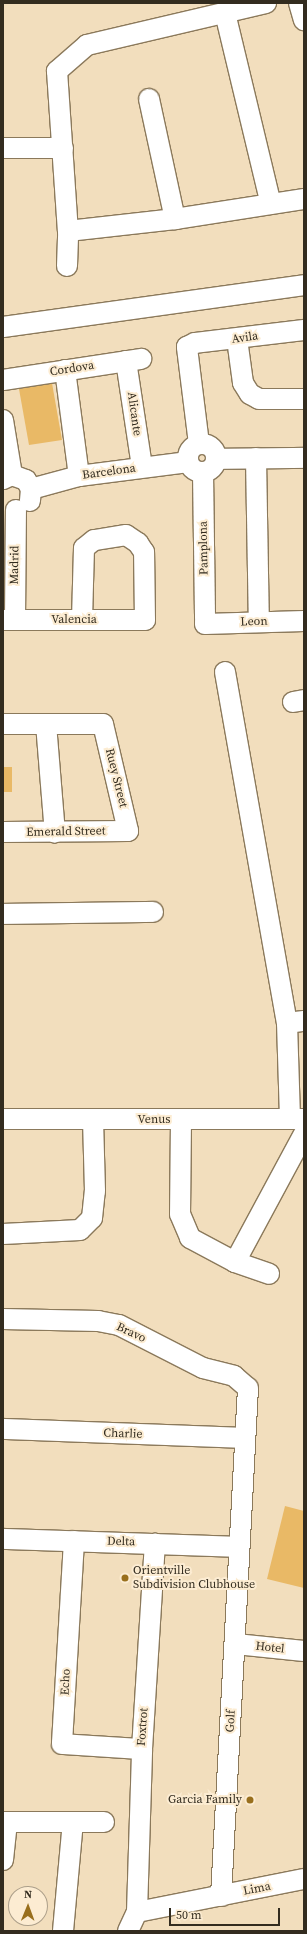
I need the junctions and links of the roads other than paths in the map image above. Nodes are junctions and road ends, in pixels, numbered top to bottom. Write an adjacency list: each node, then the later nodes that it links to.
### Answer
1 (266, 3): 3 (street)
2 (299, 3): 4 (street)
3 (225, 13): 7 (street); 9 (street)
4 (304, 20)
5 (149, 98): 10 (street)
6 (3, 148): 7 (street)
7 (63, 148): 11 (street)
8 (304, 199): 9 (street)
9 (271, 204): 10 (street)
10 (175, 219): 11 (street)
11 (68, 232): 12 (street)
12 (67, 266)
13 (304, 285): 14 (street)
14 (3, 327)
15 (304, 330): 16 (street, Avila)
16 (238, 339): 20 (street); 24 (street, Avila)
17 (134, 360): 18 (street, Cordova); 25 (street, Alicante)
18 (65, 370): 19 (street, Cordova); 26 (street)
19 (3, 380)
20 (304, 399)
21 (3, 420): 27 (street)
22 (256, 458): 23 (street, Barcelona); 24 (street, Barcelona); 33 (street)
23 (304, 458)
24 (202, 464): 25 (street, Barcelona); 34 (street, Pamplona)
25 (142, 467): 26 (street, Barcelona)
26 (79, 476): 28 (street, Barcelona)
27 (8, 477): 28 (street)
28 (31, 489): 29 (street)
29 (9, 508): 30 (street, Madrid)
30 (9, 620): 31 (street, Valencia)
31 (82, 620): 31 (street, Valencia)
32 (304, 621): 33 (street, Leon)
33 (259, 622): 34 (street, Leon)
34 (205, 624)
35 (225, 672): 43 (street)
36 (3, 724): 37 (street)
37 (46, 724): 38 (street, Ruey Street); 40 (street)
38 (128, 831): 40 (street, Emerald Street)
39 (3, 832): 40 (street, Emerald Street)
40 (55, 833)
41 (153, 912): 42 (street)
42 (3, 914)
43 (296, 1022): 45 (street)
44 (3, 1119): 46 (street, Venus)
45 (297, 1119): 47 (street, Venus)
46 (93, 1120): 47 (street, Venus); 49 (street)
47 (181, 1120): 50 (street)
48 (304, 1134): 50 (street)
49 (3, 1234)
50 (235, 1262): 51 (street)
51 (269, 1274)
52 (3, 1319): 53 (street, Bravo)
53 (248, 1388): 55 (street, Golf)
54 (3, 1429): 55 (street, Charlie)
55 (243, 1438): 59 (street, Golf)
56 (3, 1539): 57 (street, Delta)
57 (74, 1541): 58 (street, Delta); 62 (street, Echo)
58 (155, 1543): 59 (street, Delta); 62 (street, Foxtrot)
59 (239, 1547): 60 (street, Golf)
60 (236, 1644): 61 (street, Hotel); 68 (street, Golf)
61 (304, 1651)
62 (142, 1749): 69 (street, Foxtrot)
63 (5, 1822): 64 (street); 66 (street)
64 (74, 1822): 65 (street); 70 (street)
65 (104, 1822)
66 (3, 1860)
67 (304, 1879): 68 (street, Lima)
68 (221, 1896): 69 (street, Lima)
69 (138, 1912): 71 (street)
70 (62, 1931)
71 (128, 1931)

